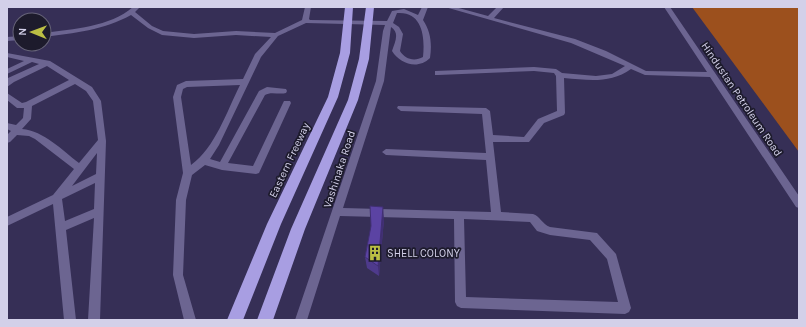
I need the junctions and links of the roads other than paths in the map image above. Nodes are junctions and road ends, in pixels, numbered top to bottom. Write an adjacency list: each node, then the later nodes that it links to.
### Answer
1 (137, 7): 10 (street)
2 (308, 7): 13 (street)
3 (349, 7): 55 (highway, Eastern Freeway)
4 (370, 7): 56 (highway)
5 (425, 7): 12 (street)
6 (448, 7): 11 (street)
7 (501, 7): 11 (street)
8 (668, 7): 23 (street, Hindustan Petroleum Road)
9 (399, 9): 12 (street, Vashinaka Road); 47 (street, Vashinaka Road)
10 (132, 13): 14 (street); 15 (street)
11 (490, 17): 19 (street)
12 (420, 20): 13 (street)
13 (309, 22): 15 (street)
14 (52, 34)
15 (276, 35): 25 (street)
16 (7, 55): 17 (street)
17 (31, 60): 18 (street); 20 (street)
18 (47, 63): 24 (street); 26 (street)
19 (629, 67): 22 (street); 23 (street)
20 (7, 72)
21 (438, 73): 22 (street)
22 (560, 75): 34 (street)
23 (713, 75): 45 (street, Hindustan Petroleum Road)
24 (75, 80): 30 (street); 36 (street)
25 (245, 82): 39 (street); 42 (street)
26 (7, 84)
27 (283, 91): 40 (street)
28 (7, 96): 30 (street)
29 (287, 103): 40 (street)
30 (28, 105): 33 (street)
31 (401, 108): 34 (street)
32 (7, 126): 33 (street)
33 (15, 131): 35 (street); 41 (street)
34 (488, 138): 38 (street)
35 (7, 140)
36 (102, 141): 41 (street); 43 (street)
37 (386, 152): 38 (street)
38 (490, 157): 49 (street)
39 (204, 161): 40 (street); 42 (street)
40 (222, 166)
41 (80, 168): 44 (street)
42 (188, 173): 54 (street)
43 (100, 176): 44 (street); 46 (street)
44 (57, 197): 50 (street); 51 (street)
45 (799, 204)
46 (99, 211): 51 (street); 53 (street)
47 (338, 212): 48 (street); 57 (street, Vashinaka Road)
48 (458, 215): 49 (street); 49 (street)
49 (496, 216)
50 (7, 222)
51 (60, 228): 52 (street)
52 (70, 320)
53 (94, 320)
54 (190, 320)
55 (235, 320)
56 (265, 320)
57 (301, 320)

